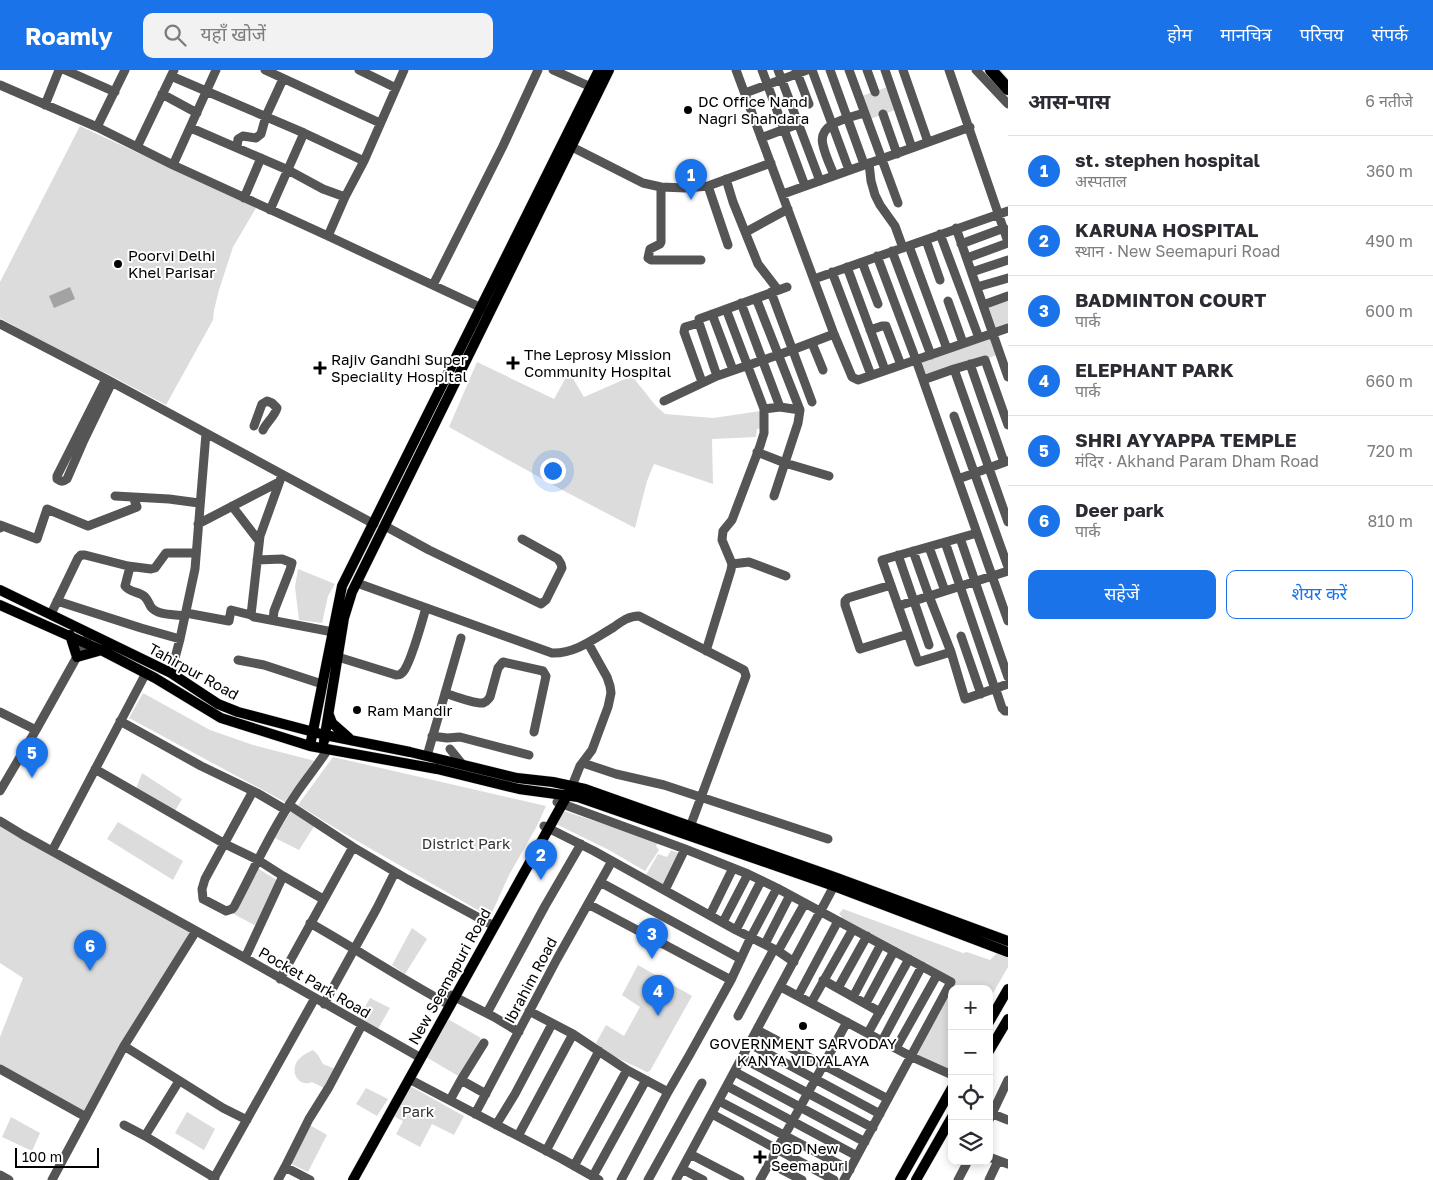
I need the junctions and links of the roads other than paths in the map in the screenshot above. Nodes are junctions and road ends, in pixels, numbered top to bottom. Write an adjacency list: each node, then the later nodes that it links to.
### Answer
1 (59, 70): 41 (street)
2 (65, 70): 35 (street)
3 (125, 70): 35 (street)
4 (216, 70): 34 (street)
5 (264, 70): 27 (street)
6 (359, 70): 32 (street)
7 (404, 70): 32 (street)
8 (538, 70): 106 (street)
9 (553, 70): 31 (street)
10 (599, 70): 31 (main road)
11 (609, 70): 59 (main road)
12 (736, 70): 37 (street)
13 (762, 70): 30 (street)
14 (778, 70): 28 (street)
15 (807, 70): 25 (street)
16 (812, 70): 49 (street)
17 (830, 70): 46 (street)
18 (848, 70): 43 (street)
19 (867, 70): 36 (street)
20 (885, 70): 60 (street)
21 (903, 70): 56 (street)
22 (949, 70): 51 (street)
23 (976, 70): 40 (street)
24 (991, 70): 33 (highway)
25 (796, 72): 28 (street); 39 (street)
26 (172, 73): 34 (street); 38 (street)
27 (282, 79): 45 (street); 47 (street)
28 (782, 80): 30 (street); 48 (street)
29 (0, 85): 41 (street)
30 (767, 85): 37 (street); 53 (street)
31 (591, 87): 117 (main road)
32 (396, 88): 47 (street)
33 (1008, 89)
34 (206, 91): 42 (street); 45 (street)
35 (115, 92): 50 (street)
36 (875, 92)
37 (745, 93): 55 (street)
38 (162, 94): 42 (street); 57 (street)
39 (808, 104)
40 (1008, 104)
41 (45, 105): 50 (street)
42 (197, 113): 52 (street)
43 (864, 113): 46 (street); 63 (street)
44 (883, 114): 61 (street)
45 (266, 116): 54 (street); 58 (street)
46 (847, 119): 49 (street); 66 (street)
47 (380, 123): 64 (street)
48 (798, 124): 53 (street); 72 (street)
49 (832, 124): 69 (street); 70 (street)
50 (97, 127): 57 (street)
51 (970, 127): 56 (street); 83 (street)
52 (191, 128): 58 (street); 67 (street)
53 (784, 130): 55 (street); 74 (street)
54 (304, 133): 64 (street); 68 (street)
55 (761, 138): 65 (street)
56 (928, 142): 60 (street)
57 (137, 147): 67 (street)
58 (237, 147): 62 (street)
59 (572, 147): 75 (street); 117 (main road)
60 (912, 148): 61 (street)
61 (897, 154): 63 (street)
62 (261, 158): 68 (street); 78 (street)
63 (881, 159): 66 (street); 79 (street)
64 (364, 161): 77 (street)
65 (771, 163): 71 (street); 76 (street)
66 (866, 164): 69 (street); 93 (street)
67 (173, 165): 78 (street)
68 (288, 170): 77 (street); 81 (street)
69 (849, 170): 70 (street)
70 (834, 175): 72 (street)
71 (726, 179): 73 (street); 86 (street)
72 (820, 180): 74 (street)
73 (708, 186): 75 (street); 92 (street)
74 (805, 186): 76 (street)
75 (661, 187): 97 (street)
76 (783, 194): 80 (street)
77 (345, 197): 88 (street)
78 (244, 198): 81 (street)
79 (898, 203)
80 (788, 209): 86 (street); 104 (street)
81 (270, 210): 88 (street)
82 (1008, 211): 83 (street)
83 (999, 214): 84 (street); 85 (street)
84 (956, 228): 87 (street); 91 (street)
85 (1004, 228): 90 (street); 91 (street)
86 (746, 232): 109 (street)
87 (940, 234): 89 (street); 125 (street)
88 (328, 236): 106 (street)
89 (926, 240): 93 (street); 105 (street)
90 (1008, 242): 96 (street)
91 (961, 244): 96 (street)
92 (728, 245)
93 (906, 247): 94 (street); 128 (street)
94 (892, 252): 95 (street); 132 (street)
95 (877, 256): 99 (street); 134 (street)
96 (967, 258): 102 (street)
97 (701, 260)
98 (1008, 260): 102 (street)
99 (862, 262): 100 (street); 114 (street)
100 (847, 267): 101 (street); 122 (street)
101 (832, 272): 104 (street); 143 (street)
102 (972, 272): 108 (street)
103 (1008, 278): 108 (street)
104 (814, 279): 124 (street)
105 (940, 280)
106 (434, 285): 117 (street)
107 (787, 287): 109 (street)
108 (977, 287): 115 (street)
109 (774, 291): 111 (street); 130 (street)
110 (1008, 296): 115 (street)
111 (756, 298): 113 (street); 131 (street)
112 (948, 302): 127 (street)
113 (741, 303): 116 (street); 133 (street)
114 (878, 304)
115 (983, 305): 123 (street)
116 (726, 308): 118 (street); 136 (street)
117 (485, 310): 172 (main road); 173 (main road)
118 (712, 314): 119 (street); 140 (street)
119 (699, 323): 144 (street); 148 (street)
120 (0, 324): 147 (street)
121 (1008, 328): 123 (street)
122 (870, 330): 137 (street); 142 (street)
123 (993, 333): 125 (street); 129 (street)
124 (834, 334): 126 (street); 143 (street)
125 (979, 338): 127 (street)
126 (812, 343): 130 (street); 141 (street)
127 (964, 343): 128 (street)
128 (947, 349): 132 (street)
129 (1004, 349): 138 (street)
130 (792, 350): 131 (street); 150 (street)
131 (778, 355): 133 (street); 153 (street)
132 (930, 355): 134 (street)
133 (763, 360): 136 (street); 151 (street)
134 (916, 360): 137 (street); 146 (street)
135 (970, 364): 139 (street); 155 (street); 158 (street)
136 (747, 365): 140 (street); 152 (street)
137 (901, 365): 142 (street)
138 (1006, 366): 145 (street)
139 (954, 369): 146 (street); 160 (street)
140 (733, 370): 144 (street)
141 (822, 370)
142 (885, 370): 143 (street)
143 (871, 375)
144 (717, 376): 148 (street)
145 (1008, 377)
146 (923, 380): 164 (street)
147 (109, 381): 147 (street); 156 (street)
148 (702, 382): 149 (street)
149 (664, 400)
150 (812, 402)
151 (780, 408): 152 (street); 153 (street)
152 (764, 409): 157 (street)
153 (800, 410): 159 (street)
154 (954, 416): 161 (street)
155 (1008, 425)
156 (206, 433): 163 (street); 168 (street)
157 (757, 452): 159 (street); 185 (street)
158 (1006, 461): 160 (street)
159 (785, 463): 162 (street); 166 (street)
160 (990, 467): 161 (street); 170 (street)
161 (974, 473): 164 (street); 187 (street)
162 (829, 476)
163 (281, 478): 169 (street); 172 (street); 178 (street)
164 (958, 479): 175 (street)
165 (115, 496): 167 (street)
166 (774, 496)
167 (133, 497): 168 (street); 174 (street)
168 (200, 503): 171 (street)
169 (232, 506): 171 (street); 178 (street)
170 (1008, 522)
171 (198, 524): 182 (street)
172 (374, 524): 208 (main road)
173 (385, 526): 177 (street); 191 (main road)
174 (0, 528)
175 (977, 533): 176 (street); 190 (street)
176 (960, 538): 179 (street); 192 (street)
177 (522, 539)
178 (259, 541): 184 (street)
179 (945, 542): 180 (street); 194 (street)
180 (929, 547): 181 (street); 196 (street)
181 (913, 551): 183 (street); 197 (street)
182 (196, 553): 186 (street); 204 (street)
183 (898, 556): 193 (street); 199 (street)
184 (257, 560): 205 (street); 206 (street)
185 (732, 564): 189 (street); 218 (street)
186 (130, 566): 198 (street); 204 (street)
187 (1008, 567)
188 (1008, 571): 190 (street)
189 (786, 576)
190 (992, 576): 192 (street); 207 (street)
191 (357, 582): 202 (street); 221 (main road)
192 (975, 582): 194 (street); 225 (street)
193 (891, 585): 201 (street); 209 (street)
194 (960, 586): 196 (street); 228 (street)
195 (0, 590): 203 (main road, Tahirpur Road)
196 (945, 591): 197 (street)
197 (929, 596): 199 (street); 219 (street)
198 (58, 601): 203 (street); 214 (street)
199 (914, 601): 201 (street); 216 (street)
200 (0, 605): 210 (main road, Tahirpur Road)
201 (898, 606): 209 (street)
202 (426, 608): 215 (street); 221 (street)
203 (51, 614): 212 (main road, Tahirpur Road)
204 (185, 614): 205 (street); 214 (street)
205 (251, 615): 206 (street)
206 (273, 620): 208 (street)
207 (1008, 621)
208 (333, 632): 226 (main road)
209 (908, 634): 219 (street)
210 (70, 635): 212 (main road, Tahirpur Road); 220 (main road)
211 (960, 636): 230 (street)
212 (87, 638): 217 (main road, Tahirpur Road); 220 (street); 224 (main road, Tahirpur Road)
213 (461, 638): 229 (street)
214 (180, 639): 224 (street)
215 (588, 643): 218 (street); 246 (street)
216 (929, 645)
217 (102, 650): 220 (main road); 223 (main road, Tahirpur Road)
218 (706, 651): 252 (street)
219 (951, 652): 230 (street)
220 (77, 657): 235 (street)
221 (338, 657): 233 (main road)
222 (238, 660): 226 (street)
223 (146, 673): 234 (street); 241 (main road, Tahirpur Road)
224 (171, 673): 236 (main road, Tahirpur Road)
225 (1008, 677)
226 (322, 684): 236 (main road)
227 (1008, 684): 228 (street)
228 (996, 691): 230 (street); 231 (street)
229 (445, 693): 237 (street); 239 (street)
230 (981, 694)
231 (1008, 711)
232 (0, 712): 235 (street)
233 (329, 715): 238 (main road); 240 (main road)
234 (120, 721): 248 (street); 250 (street)
235 (36, 730): 249 (street)
236 (313, 732): 238 (main road, Tahirpur Road); 241 (main road)
237 (534, 732)
238 (325, 735): 240 (main road, Tahirpur Road); 242 (main road)
239 (432, 736): 244 (street); 245 (street)
240 (351, 740): 245 (main road, Tahirpur Road)
241 (310, 746): 242 (main road, Tahirpur Road)
242 (326, 749): 251 (main road, Tahirpur Road); 253 (street)
243 (450, 749): 247 (street)
244 (529, 755)
245 (427, 756): 247 (main road, Tahirpur Road)
246 (583, 764): 251 (street); 252 (street)
247 (463, 765): 251 (main road, Tahirpur Road)
248 (95, 769): 258 (street); 262 (street)
249 (0, 791)
250 (253, 791): 253 (street); 258 (street)
251 (564, 795): 255 (main road, New Seemapuri Road); 256 (main road); 261 (street); 271 (main road)
252 (702, 797): 256 (street); 257 (street)
253 (288, 808): 260 (street); 263 (street)
254 (0, 821): 262 (street, Pocket Park Road)
255 (546, 826): 259 (street); 283 (main road, New Seemapuri Road)
256 (690, 827): 271 (main road)
257 (828, 839)
258 (225, 844): 263 (street); 263 (street)
259 (581, 844): 264 (street); 317 (street)
260 (354, 847): 266 (street); 275 (street)
261 (685, 849): 265 (street); 273 (street)
262 (52, 851): 286 (street, Pocket Park Road)
263 (258, 860): 268 (street)
264 (612, 862): 270 (street, Ibrahim Road); 273 (street)
265 (733, 868): 267 (street); 279 (street)
266 (394, 872): 283 (street); 292 (street)
267 (748, 874): 269 (street); 281 (street)
268 (283, 876): 275 (street); 296 (street)
269 (761, 880): 272 (street); 285 (street)
270 (600, 882): 277 (street, Ibrahim Road); 297 (street)
271 (836, 882): 278 (street); 289 (main road); 295 (main road)
272 (777, 888): 274 (street); 288 (street)
273 (665, 890): 279 (street)
274 (790, 895): 276 (street); 290 (street)
275 (323, 899): 282 (street)
276 (805, 902): 278 (street); 293 (street)
277 (588, 904): 303 (street); 315 (street, Ibrahim Road)
278 (821, 912): 280 (street); 299 (street)
279 (710, 915): 281 (street)
280 (838, 921): 284 (street); 308 (street)
281 (723, 922): 285 (street)
282 (310, 923): 292 (street); 302 (street)
283 (492, 925): 311 (main road, New Seemapuri Road)
284 (853, 929): 287 (street); 304 (street)
285 (736, 930): 288 (street)
286 (196, 931): 296 (street, Pocket Park Road); 332 (street)
287 (867, 936): 291 (street); 306 (street)
288 (751, 937): 290 (street); 297 (street)
289 (1008, 941)
290 (764, 944): 293 (street)
291 (881, 944): 294 (street); 309 (street)
292 (354, 948): 311 (street); 314 (street)
293 (776, 950): 299 (street); 319 (street)
294 (894, 951): 298 (street); 313 (street)
295 (1008, 952)
296 (245, 958): 302 (street, Pocket Park Road)
297 (741, 958): 303 (street)
298 (909, 959): 300 (street); 316 (street)
299 (794, 962): 305 (street)
300 (922, 966): 301 (street); 328 (street)
301 (937, 975): 333 (street); 335 (street)
302 (280, 979): 310 (street, Pocket Park Road)
303 (731, 980): 351 (street)
304 (824, 980): 306 (street); 312 (street)
305 (781, 987): 308 (street); 324 (street)
306 (838, 988): 309 (street)
307 (1008, 989): 318 (main road)
308 (798, 996): 312 (street)
309 (853, 996): 313 (street)
310 (315, 998): 314 (street, Pocket Park Road); 365 (street)
311 (450, 998): 317 (street); 336 (main road, New Seemapuri Road)
312 (811, 1003): 321 (street)
313 (866, 1003): 316 (street)
314 (324, 1004): 323 (street, Pocket Park Road)
315 (530, 1011): 322 (street); 325 (street, Ibrahim Road)
316 (880, 1012): 326 (street)
317 (487, 1013): 325 (street)
318 (993, 1015)
319 (738, 1016)
320 (1008, 1019): 331 (main road)
321 (847, 1022): 326 (street); 338 (street)
322 (552, 1024): 327 (street); 368 (street)
323 (362, 1025): 336 (street, Pocket Park Road); 386 (street)
324 (757, 1030): 330 (street); 338 (street)
325 (519, 1032): 353 (street, Ibrahim Road)
326 (868, 1033): 328 (street)
327 (573, 1034): 334 (street); 374 (street)
328 (882, 1041): 333 (street)
329 (484, 1042): 344 (street)
330 (750, 1044): 337 (street); 346 (street)
331 (993, 1045)
332 (124, 1046): 348 (street); 363 (street)
333 (896, 1048): 335 (street)
334 (599, 1051): 340 (street); 377 (street)
335 (912, 1056): 342 (street); 355 (street)
336 (419, 1057): 343 (main road, New Seemapuri Road); 396 (main road, New Seemapuri Road)
337 (742, 1058): 341 (street); 352 (street)
338 (823, 1065): 346 (street); 355 (street)
339 (0, 1069): 363 (street)
340 (627, 1070): 345 (street); 385 (street)
341 (735, 1072): 350 (street); 358 (street)
342 (948, 1072)
343 (409, 1079): 356 (street); 397 (main road, New Seemapuri Road)
344 (461, 1080): 353 (street); 356 (street)
345 (646, 1080): 351 (street); 391 (street)
346 (816, 1080): 352 (street); 362 (street)
347 (1008, 1080): 359 (street)
348 (179, 1081): 365 (street); 373 (street)
349 (702, 1083): 399 (street)
350 (727, 1086): 357 (street); 367 (street)
351 (668, 1092): 398 (street)
352 (808, 1093): 358 (street); 370 (street)
353 (486, 1094): 360 (street, Ibrahim Road)
354 (948, 1095): 407 (main road)
355 (888, 1099): 362 (street)
356 (450, 1100): 360 (street)
357 (719, 1100): 361 (street); 372 (street)
358 (800, 1107): 367 (street); 375 (street)
359 (993, 1113)
360 (476, 1114): 368 (street)
361 (712, 1114): 376 (street); 378 (street)
362 (880, 1114): 370 (street)
363 (86, 1117): 393 (street)
364 (993, 1117): 366 (street)
365 (247, 1120): 390 (street)
366 (1008, 1120)
367 (792, 1121): 372 (street); 379 (street)
368 (496, 1124): 374 (street)
369 (124, 1125): 373 (street)
370 (872, 1128): 375 (street)
371 (948, 1134): 408 (main road)
372 (785, 1135): 376 (street); 388 (street)
373 (145, 1136): 390 (street)
374 (518, 1136): 377 (street)
375 (865, 1142): 379 (street)
376 (777, 1149): 382 (street); 405 (street)
377 (546, 1151): 385 (street)
378 (690, 1154): 387 (street); 402 (street)
379 (857, 1156): 388 (street)
380 (993, 1159): 381 (street)
381 (998, 1161): 383 (street); 410 (street)
382 (770, 1163): 403 (street); 404 (street)
383 (1008, 1164)
384 (966, 1165): 409 (street)
385 (574, 1166): 391 (street)
386 (286, 1167): 394 (street); 395 (street)
387 (682, 1169): 400 (street); 401 (street)
388 (850, 1170): 406 (street)
389 (0, 1175): 392 (street)
390 (214, 1179)
391 (597, 1179)
392 (9, 1180)
393 (52, 1180)
394 (278, 1180)
395 (310, 1180)
396 (349, 1180)
397 (353, 1180)
398 (621, 1180)
399 (648, 1180)
400 (676, 1180)
401 (704, 1180)
402 (740, 1180)
403 (760, 1180)
404 (802, 1180)
405 (834, 1180)
406 (844, 1180)
407 (900, 1180)
408 (916, 1180)
409 (958, 1180)
410 (989, 1180)

